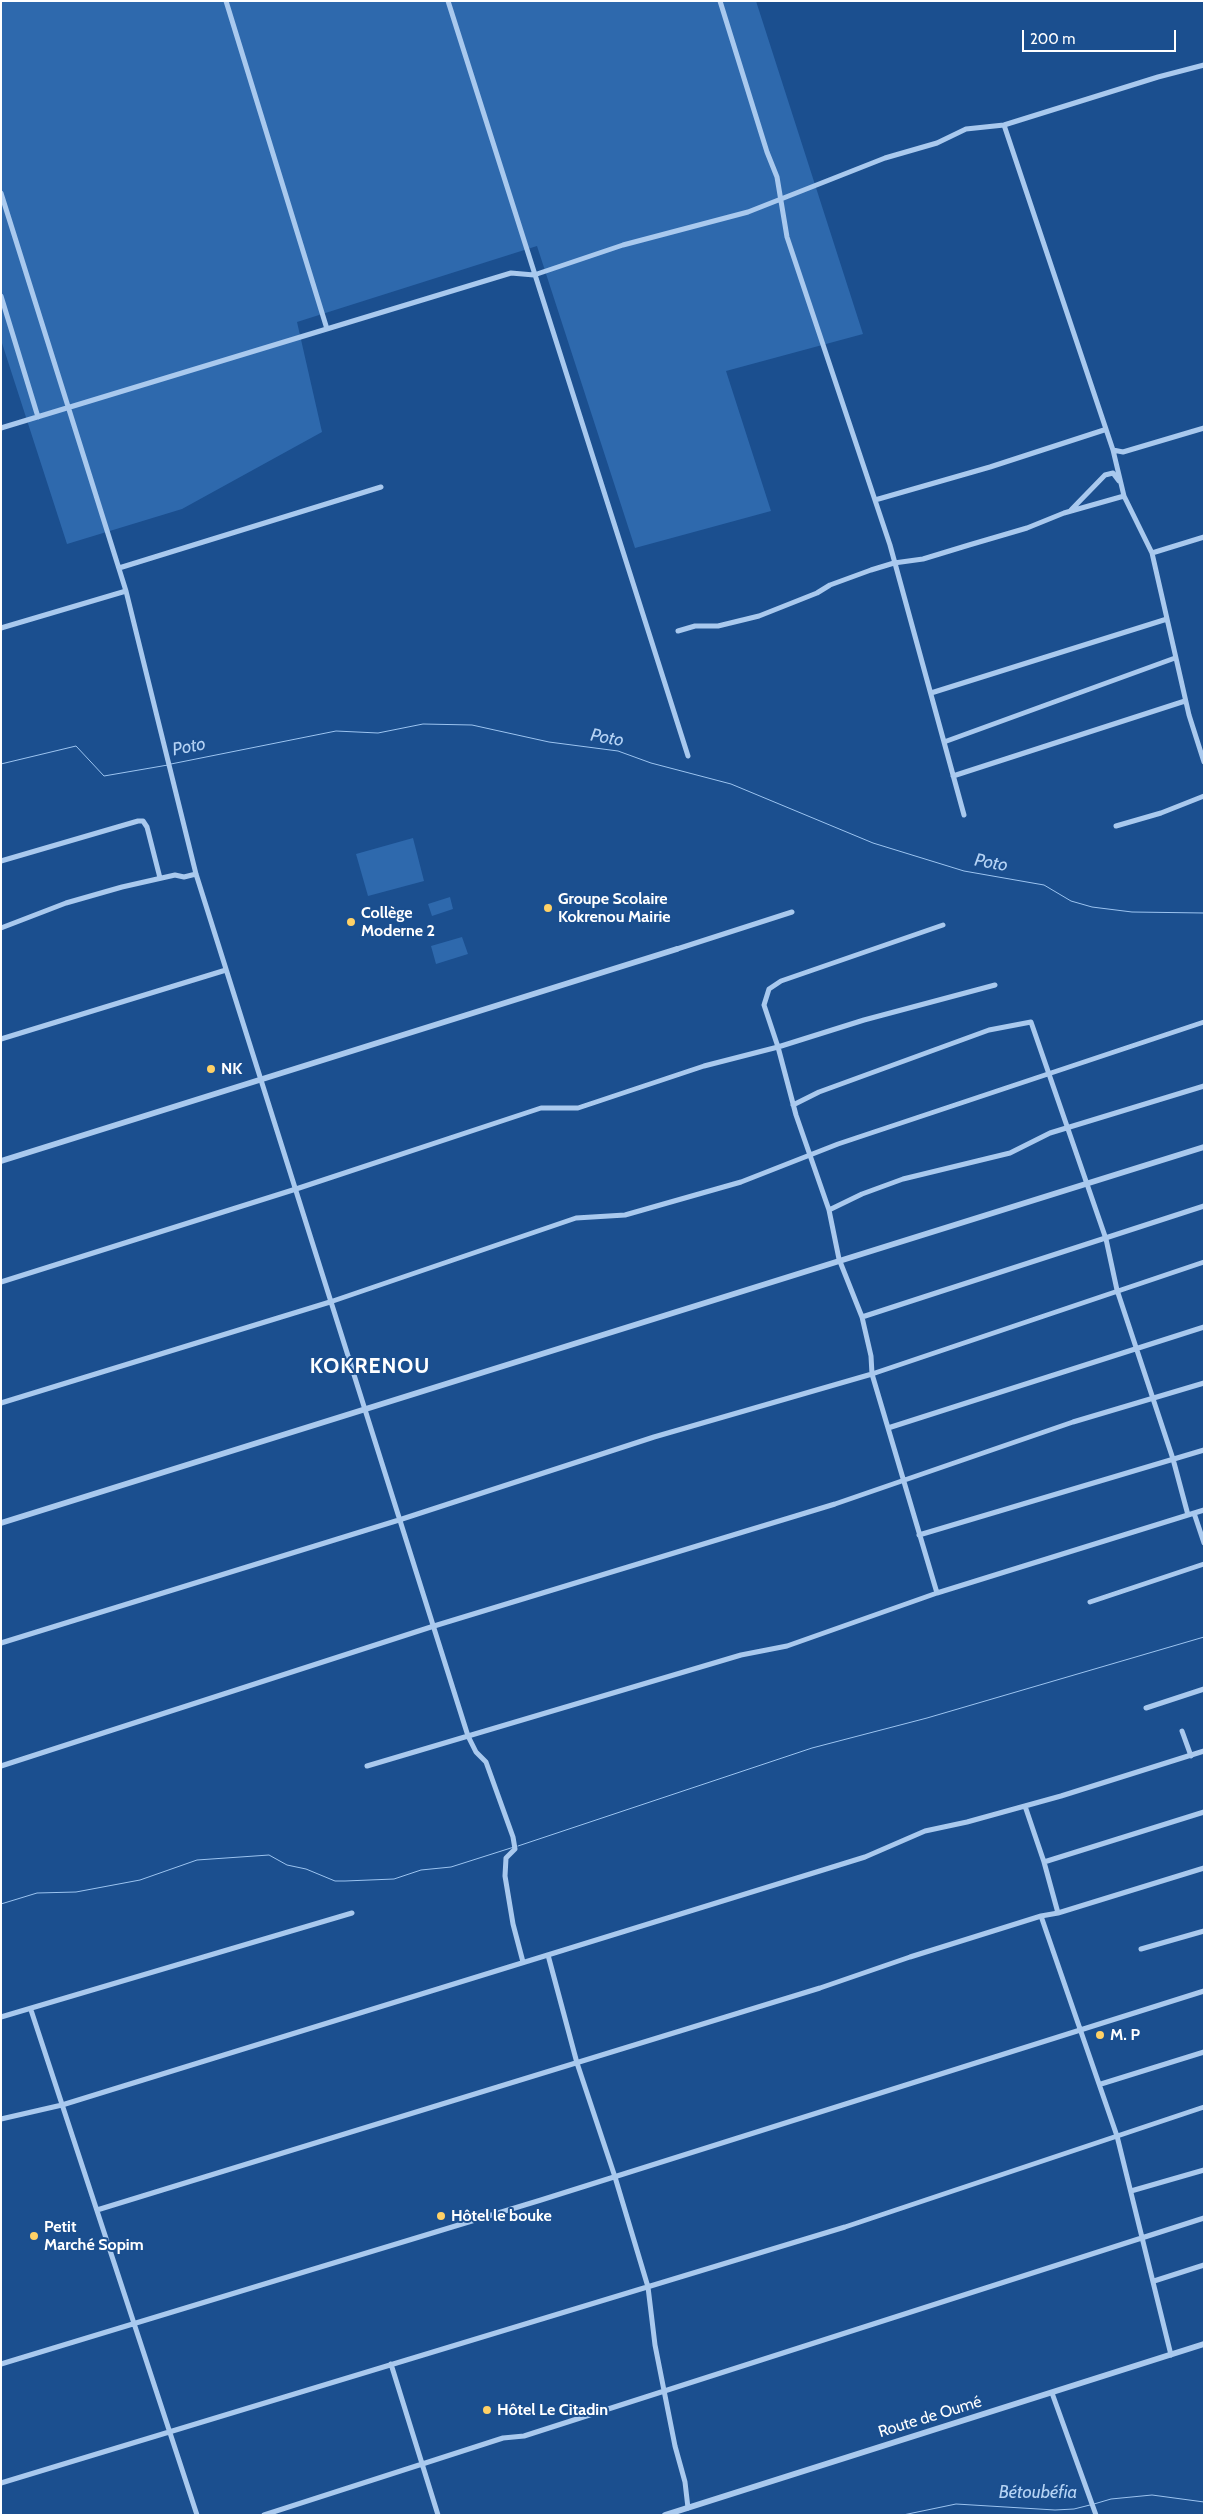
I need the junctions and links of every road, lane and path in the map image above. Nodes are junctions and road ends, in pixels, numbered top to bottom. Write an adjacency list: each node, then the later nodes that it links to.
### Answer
1 (226, 1): 10 (street)
2 (448, 1): 8 (street)
3 (720, 1): 7 (street)
4 (1204, 65): 5 (street)
5 (1004, 125): 7 (street); 15 (street)
6 (1, 193): 11 (street)
7 (779, 198): 8 (street); 20 (street)
8 (534, 275): 10 (street); 34 (street)
9 (1, 296): 12 (street)
10 (327, 329): 11 (street)
11 (68, 407): 12 (street); 25 (street)
12 (38, 417): 13 (street)
13 (1, 428)
14 (1204, 428): 16 (street)
15 (1104, 430): 16 (street); 20 (street)
16 (1112, 450): 17 (street)
17 (1121, 484): 19 (street); 21 (street)
18 (381, 487): 25 (street)
19 (1124, 496): 21 (street); 23 (street)
20 (875, 500): 24 (street)
21 (1070, 511): 24 (street)
22 (1204, 538): 23 (street)
23 (1152, 553): 27 (street)
24 (894, 563): 29 (street); 31 (street)
25 (119, 568): 26 (street)
26 (126, 591): 28 (street); 41 (street)
27 (1167, 619): 30 (street); 31 (street)
28 (1, 628)
29 (678, 631)
30 (1175, 658): 32 (street); 33 (street)
31 (931, 693): 33 (street)
32 (1185, 700): 35 (street); 36 (street)
33 (944, 742): 36 (street)
34 (688, 756)
35 (1204, 762)
36 (954, 776): 38 (street)
37 (1204, 796): 39 (street)
38 (964, 815)
39 (1116, 826)
40 (1, 861): 42 (street)
41 (196, 874): 42 (street); 47 (street)
42 (160, 878): 45 (street)
43 (792, 912): 46 (street)
44 (943, 925): 51 (street)
45 (1, 928)
46 (677, 949): 53 (street)
47 (226, 970): 50 (street); 53 (street)
48 (995, 985): 51 (street)
49 (1204, 1022): 52 (street)
50 (1, 1039)
51 (778, 1047): 55 (street); 61 (street)
52 (1050, 1072): 55 (street); 56 (street); 58 (street)
53 (262, 1079): 59 (street); 61 (street)
54 (1204, 1086): 56 (street)
55 (793, 1104): 58 (street)
56 (1067, 1128): 60 (street); 63 (street)
57 (1204, 1147): 60 (street)
58 (810, 1156): 63 (street); 69 (street)
59 (1, 1161)
60 (1086, 1184): 64 (street); 65 (street)
61 (296, 1189): 67 (street); 69 (street)
62 (1204, 1206): 64 (street)
63 (829, 1210): 65 (street)
64 (1106, 1239): 68 (street); 70 (street)
65 (840, 1259): 70 (street); 77 (street)
66 (1204, 1262): 68 (street)
67 (1, 1282)
68 (1117, 1290): 72 (street); 73 (street)
69 (330, 1302): 76 (street); 77 (street)
70 (862, 1317): 73 (street)
71 (1204, 1327): 72 (street)
72 (1135, 1350): 75 (street); 78 (street)
73 (872, 1374): 78 (street); 84 (street)
74 (1204, 1383): 75 (street)
75 (1153, 1398): 80 (street); 81 (street)
76 (1, 1403)
77 (365, 1409): 84 (street); 85 (street)
78 (888, 1428): 81 (street)
79 (1204, 1450): 80 (street)
80 (1173, 1460): 83 (street); 86 (street)
81 (903, 1478): 86 (street); 91 (street)
82 (1204, 1510): 83 (street)
83 (1191, 1514): 87 (street); 89 (street)
84 (399, 1520): 91 (street); 92 (street)
85 (1, 1523)
86 (919, 1534): 89 (street)
87 (1204, 1543)
88 (1204, 1564): 90 (street)
89 (937, 1593): 96 (street)
90 (1090, 1602)
91 (434, 1626): 96 (street); 99 (street)
92 (1, 1643)
93 (1204, 1688): 94 (street)
94 (1146, 1708)
95 (1182, 1731): 98 (street)
96 (468, 1736): 100 (street); 111 (street)
97 (1204, 1751): 98 (street)
98 (1190, 1756): 101 (street)
99 (1, 1766)
100 (367, 1766)
101 (1025, 1806): 103 (street); 110 (street)
102 (1204, 1812): 103 (street)
103 (1044, 1862): 106 (street)
104 (1204, 1868): 106 (street)
105 (352, 1913): 113 (street)
106 (1058, 1913): 107 (street)
107 (1041, 1916): 115 (street); 117 (street)
108 (1204, 1931): 109 (street)
109 (1141, 1950)
110 (548, 1955): 111 (street); 117 (street)
111 (524, 1962): 119 (street)
112 (1204, 1992): 115 (street)
113 (30, 2010): 114 (street); 119 (street)
114 (1, 2017)
115 (1081, 2030): 118 (street); 124 (street)
116 (1204, 2052): 118 (street)
117 (577, 2063): 124 (street); 126 (street)
118 (1101, 2084): 122 (street)
119 (62, 2105): 121 (street); 126 (street)
120 (1204, 2107): 122 (street)
121 (1, 2119)
122 (1117, 2136): 125 (street); 131 (street)
123 (1204, 2170): 125 (street)
124 (615, 2177): 131 (street); 132 (street)
125 (1131, 2191): 128 (street)
126 (97, 2210): 132 (street)
127 (1204, 2218): 128 (street)
128 (1141, 2237): 130 (street); 137 (street)
129 (1204, 2265): 130 (street)
130 (1154, 2282): 134 (street)
131 (648, 2287): 136 (street); 137 (street)
132 (134, 2324): 135 (street); 139 (street)
133 (1204, 2344): 134 (street, Route de Oumé)
134 (1171, 2355): 138 (street, Route de Oumé)
135 (1, 2364)
136 (391, 2364): 139 (street); 140 (street)
137 (664, 2392): 140 (street); 142 (street)
138 (1052, 2393): 142 (street, Route de Oumé); 147 (street)
139 (170, 2432): 141 (street); 143 (street)
140 (422, 2464): 144 (street); 145 (street)
141 (1, 2483)
142 (688, 2508): 146 (street, Route de Oumé)
143 (197, 2515)
144 (264, 2515)
145 (438, 2515)
146 (665, 2515)
147 (1096, 2515)

